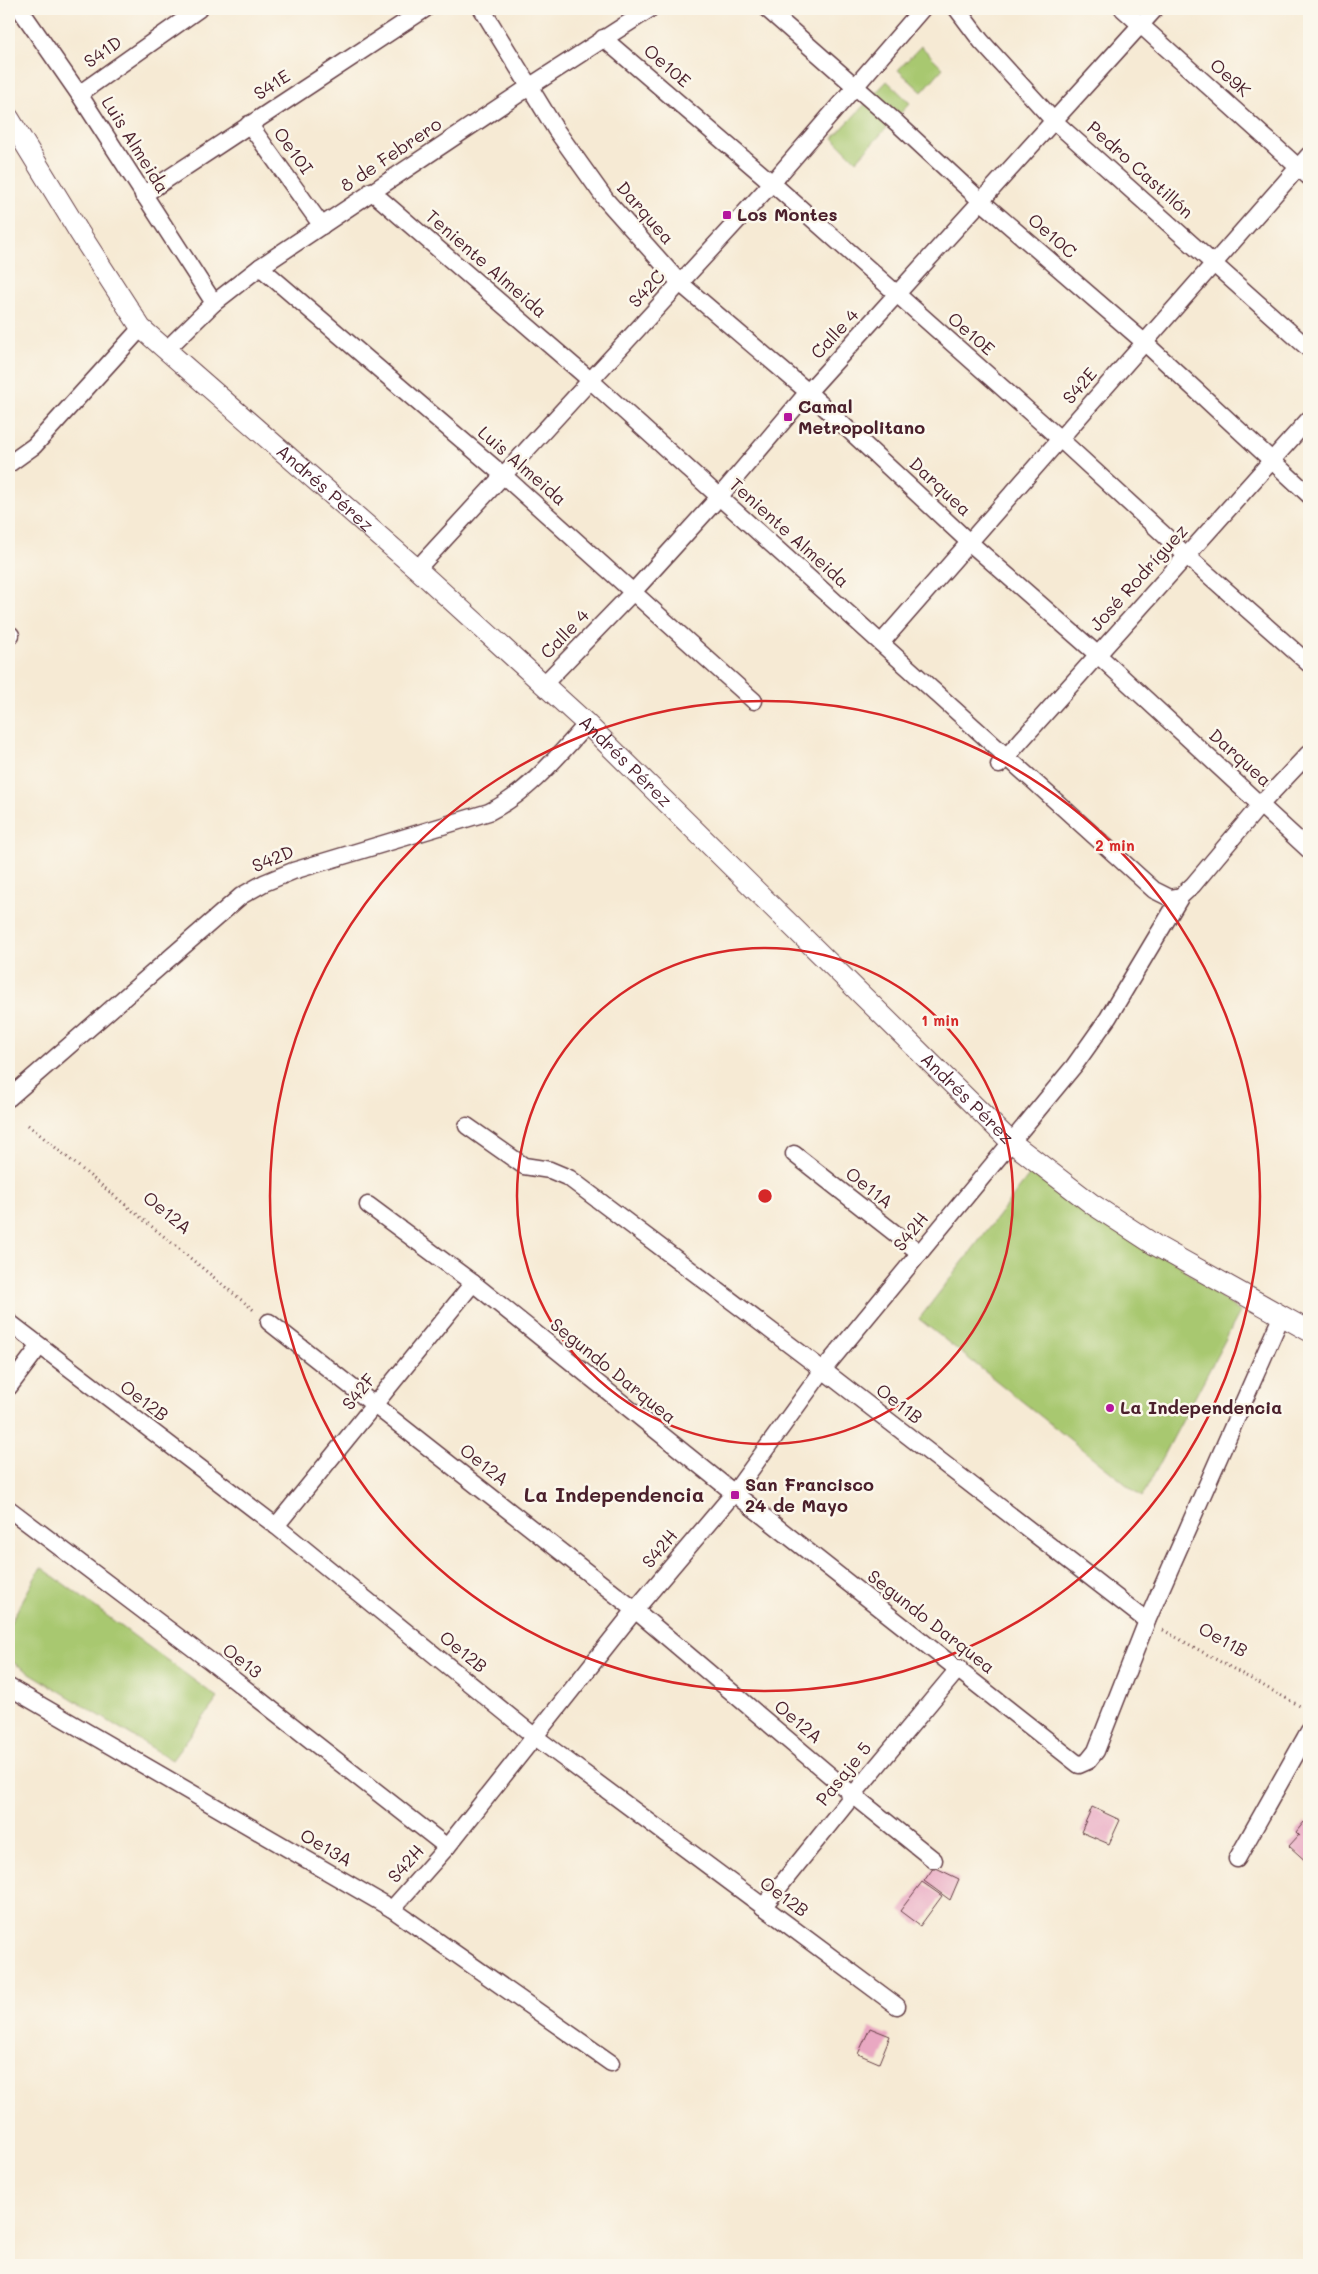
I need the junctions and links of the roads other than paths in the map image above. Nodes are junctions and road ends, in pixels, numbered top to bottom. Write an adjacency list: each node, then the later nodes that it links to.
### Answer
1 (20, 9): 15 (street, Luis Almeida)
2 (425, 9): 18 (street, S41E)
3 (482, 9): 13 (street)
4 (650, 9): 12 (street, 8 de Febrero)
5 (767, 9): 14 (street, Oe10C)
6 (922, 9): 14 (street, S42C)
7 (957, 9): 17 (street, Pedro Castillón)
8 (1123, 9): 11 (street, Oe9K)
9 (1155, 9): 11 (street, Calle 4)
10 (193, 10): 15 (street, S41D)
11 (1141, 25): 17 (street, Calle 4); 19 (street, Oe9K)
12 (603, 38): 13 (street, 8 de Febrero); 20 (street, Oe10E)
13 (528, 86): 21 (street, 8 de Febrero); 27 (street, Darquea)
14 (855, 87): 20 (street, S42C); 23 (street, Oe10C)
15 (79, 94): 22 (street, Luis Almeida)
16 (9, 118): 30 (street, Andrés Pérez)
17 (1054, 120): 23 (street, Calle 4); 25 (street, Pedro Castillón)
18 (249, 124): 22 (street, S41E); 24 (street, Oe10I)
19 (1306, 166): 25 (street, S42E)
20 (772, 183): 27 (street, S42C); 28 (street, Oe10E)
21 (371, 191): 24 (street, 8 de Febrero); 34 (street, Teniente Almeida)
22 (143, 195): 29 (street, Luis Almeida)
23 (981, 201): 28 (street, Calle 4); 31 (street, Oe10C)
24 (322, 226): 26 (street, 8 de Febrero)
25 (1214, 263): 31 (street, S42E); 32 (street, Pedro Castillón)
26 (260, 266): 29 (street, 8 de Febrero); 40 (street, Luis Almeida)
27 (680, 283): 34 (street, S42C); 35 (street, Darquea)
28 (897, 296): 35 (street, Calle 4); 37 (street, Oe10E)
29 (214, 303): 33 (street, 8 de Febrero)
30 (141, 328): 33 (street, Andrés Pérez); 39 (street)
31 (1144, 342): 37 (street, S42E); 38 (street, Oe10C)
32 (1309, 349)
33 (166, 350): 45 (street, Andrés Pérez)
34 (590, 380): 40 (street, S42C); 42 (street, Teniente Almeida)
35 (808, 392): 42 (street, Calle 4); 43 (street, Darquea)
36 (1309, 419): 38 (street, José Rodríguez)
37 (1060, 439): 43 (street, S42E); 44 (street, Oe10E)
38 (1271, 462): 41 (street, Oe10C); 44 (street, José Rodríguez)
39 (9, 464)
40 (504, 476): 45 (street, S42C); 46 (street, Luis Almeida)
41 (1309, 495)
42 (720, 496): 46 (street, Calle 4); 47 (street, Teniente Almeida)
43 (970, 542): 47 (street, S42E); 48 (street, Darquea)
44 (1186, 556): 48 (street, José Rodríguez); 49 (street, Oe10E)
45 (417, 569): 50 (street, Andrés Pérez)
46 (633, 592): 50 (street, Calle 4); 51 (street, Luis Almeida)
47 (881, 643): 54 (street, Teniente Almeida)
48 (1098, 655): 54 (street, José Rodríguez); 55 (street, Darquea)
49 (1309, 664)
50 (544, 684): 52 (street, Andrés Pérez)
51 (754, 701)
52 (587, 724): 58 (street, S42D); 60 (street, Andrés Pérez)
53 (1309, 753): 55 (street, S42H)
54 (1003, 760): 57 (street, Teniente Almeida)
55 (1261, 804): 56 (street, Darquea); 57 (street, S42H)
56 (1309, 850)
57 (1181, 896): 60 (street, S42H)
58 (9, 1098)
59 (468, 1126): 70 (street, Oe11B)
60 (1011, 1142): 63 (street, S42H); 65 (street, Andrés Pérez)
61 (794, 1154): 63 (street, Oe11A)
62 (368, 1205): 64 (street, Segundo Darquea)
63 (920, 1253): 70 (street, S42H)
64 (473, 1283): 72 (street, S42F); 73 (street, Segundo Darquea)
65 (1280, 1317): 68 (street, Andrés Pérez); 77 (street, Segundo Darquea)
66 (9, 1322): 69 (street, Oe12B)
67 (268, 1322): 72 (street, Oe12A)
68 (1309, 1331)
69 (40, 1347): 71 (street); 75 (street, Oe12B)
70 (823, 1370): 73 (street, S42H); 77 (street, Oe11B)
71 (9, 1387)
72 (376, 1404): 75 (street, S42F); 76 (street, Oe12A)
73 (734, 1493): 76 (street, S42H); 78 (street, Segundo Darquea)
74 (9, 1509): 83 (street, Oe13)
75 (276, 1526): 81 (street, Oe12B)
76 (635, 1610): 81 (street, S42H); 82 (street, Oe12A)
77 (1147, 1621): 78 (street, Segundo Darquea)
78 (959, 1668): 82 (street, Pasaje 5)
79 (9, 1687): 87 (street, Oe13A)
80 (1309, 1731): 84 (street)
81 (534, 1736): 83 (street, S42H); 86 (street, Oe12B)
82 (852, 1795): 85 (street, Oe12A); 86 (street, Pasaje 5)
83 (447, 1847): 87 (street, S42H)
84 (1237, 1859)
85 (934, 1860)
86 (763, 1907): 88 (street, Oe12B)
87 (392, 1909): 89 (street, Oe13A)
88 (897, 2006)
89 (611, 2063)

